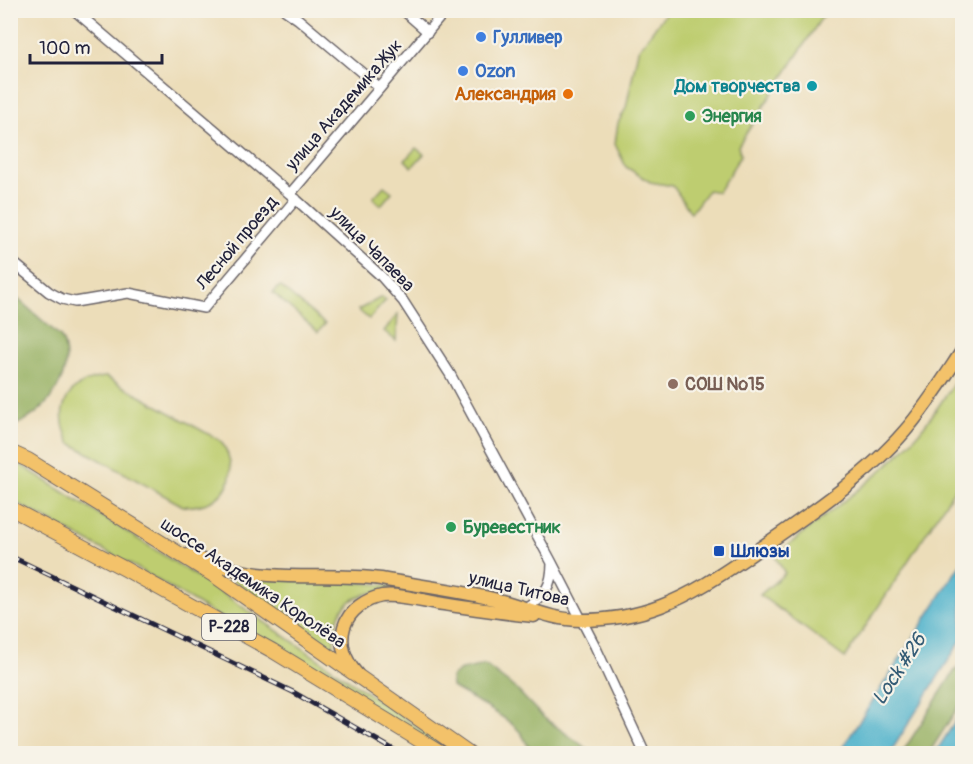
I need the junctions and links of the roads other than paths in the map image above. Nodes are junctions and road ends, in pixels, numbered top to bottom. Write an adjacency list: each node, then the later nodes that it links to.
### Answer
1 (14, 10): 6 (street)
2 (74, 10): 9 (street, улица Чапаева)
3 (285, 10): 8 (street)
4 (403, 10): 7 (street)
5 (446, 10): 7 (street, улица Академика Жук)
6 (10, 15)
7 (428, 32): 8 (street, улица Академика Жук)
8 (380, 88): 9 (street, улица Академика Жук)
9 (293, 197): 10 (street, Лесной проезд); 17 (street, улица Чапаева)
10 (10, 260)
11 (963, 351): 20 (main road, улица Титова)
12 (10, 452): 13 (highway, шоссе Академика Королёва / Р-228)
13 (27, 460): 14 (highway); 16 (highway, шоссе Академика Королёва / Р-228)
14 (10, 461)
15 (10, 508): 22 (highway, Р-228)
16 (155, 538): 18 (main road, улица Титова); 21 (highway, шоссе Академика Королёва / Р-228)
17 (552, 561): 18 (street); 20 (street, улица Чапаева)
18 (525, 608): 19 (main road, улица Титова)
19 (550, 617): 20 (main road, улица Титова); 21 (main road)
20 (582, 620): 24 (street, улица Чапаева)
21 (362, 680): 23 (highway, шоссе Академика Королёва / Р-228)
22 (442, 753)
23 (470, 753)
24 (645, 753)

